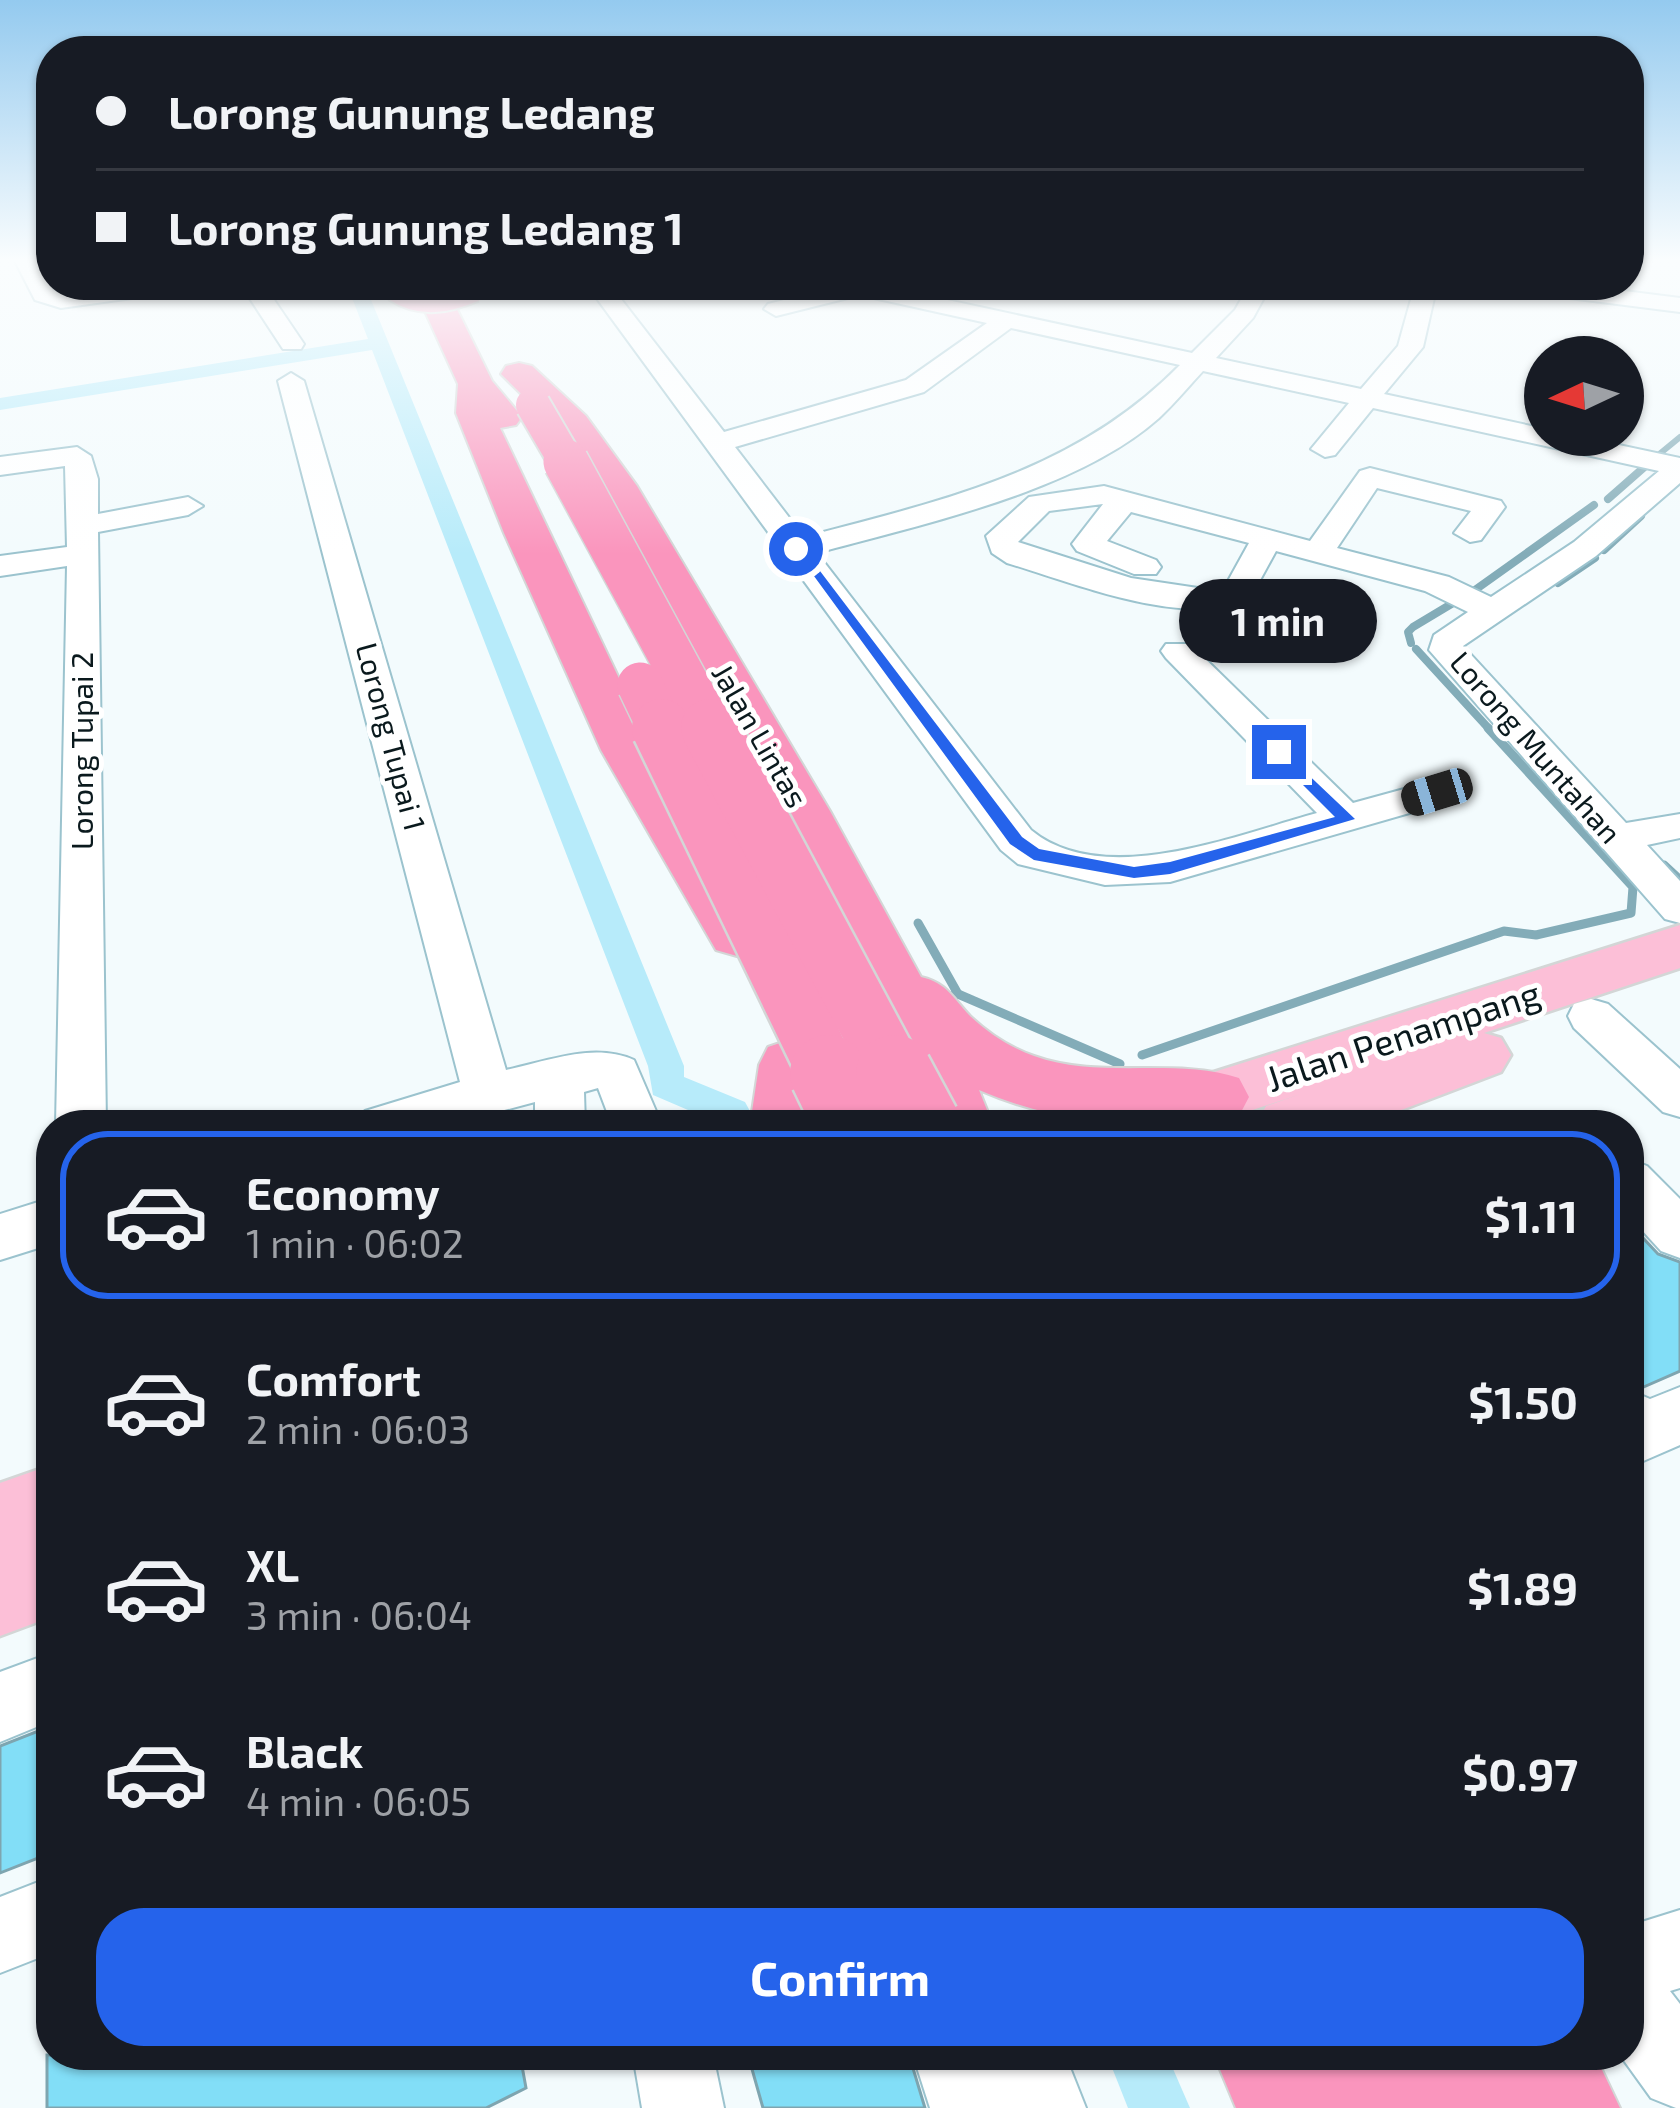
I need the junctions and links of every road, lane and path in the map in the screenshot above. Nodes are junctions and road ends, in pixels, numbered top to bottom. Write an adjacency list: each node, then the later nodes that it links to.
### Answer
1 (289, 357): 44 (street, Lorong Tupai 1)
2 (489, 357): 10 (highway, Jalan Lintas)
3 (497, 357): 10 (highway, Jalan Lintas)
4 (653, 357): 13 (street)
5 (948, 357): 13 (street)
6 (1182, 357): 9 (street)
7 (1203, 357): 9 (street)
8 (1402, 357): 11 (street)
9 (1198, 362): 11 (street); 25 (street)
10 (503, 374): 39 (highway, Jalan Lintas); 45 (highway, Jalan Lintas); 52 (highway, Jalan Lintas, bridge); 53 (highway, Jalan Lintas, bridge)
11 (1370, 400): 12 (street); 14 (street)
12 (1524, 431)
13 (717, 443): 25 (street)
14 (1325, 449)
15 (1631, 456): 17 (street); 19 (street)
16 (0, 466): 24 (street, Lorong Tupai 2)
17 (1680, 468): 32 (street, Lorong Muntahan)
18 (1125, 500): 23 (street); 30 (street); 30 (street)
19 (1600, 502)
20 (188, 506): 24 (street)
21 (1347, 513): 22 (street); 22 (street); 26 (street)
22 (1470, 533): 29 (street)
23 (1267, 538): 26 (street); 30 (street)
24 (85, 539): 27 (street); 49 (street, Lorong Tupai 2)
25 (796, 549): 35 (street)
26 (1319, 551): 28 (street)
27 (0, 566)
28 (1402, 574): 29 (street); 31 (street)
29 (1438, 584): 32 (street)
30 (1183, 598)
31 (1383, 607)
32 (1491, 610): 37 (street, Lorong Muntahan)
33 (1178, 651): 35 (street)
34 (1437, 792): 35 (street)
35 (1346, 819)
36 (1674, 826): 37 (street)
37 (1613, 839): 38 (street, Lorong Muntahan)
38 (1680, 908)
39 (869, 931): 43 (highway, Jalan Lintas); 46 (highway)
40 (1680, 946): 46 (main road, Jalan Penampang)
41 (1680, 989): 42 (main road, Jalan Penampang)
42 (1591, 1016): 47 (street); 56 (main road, Jalan Penampang)
43 (912, 1023): 45 (highway); 54 (highway, Jalan Lintas)
44 (488, 1094): 48 (street); 50 (street)
45 (789, 1095)
46 (1215, 1097): 55 (main road, Jalan Penampang)
47 (1680, 1097)
48 (560, 1103): 51 (street)
49 (81, 1110)
50 (434, 1110)
51 (630, 1110)
52 (846, 1110)
53 (914, 1110)
54 (954, 1110)
55 (1173, 1110)
56 (1372, 1110)
57 (1644, 1196): 59 (street)
58 (36, 1226): 60 (street)
59 (1678, 1231)
60 (0, 1237)
61 (1680, 1415): 62 (street)
62 (1644, 1432)
63 (36, 1512): 64 (main road)
64 (0, 1525)
65 (36, 1580): 66 (main road)
66 (0, 1593)
67 (36, 1600): 68 (street)
68 (0, 1616)
69 (36, 1693): 70 (street)
70 (0, 1707)
71 (36, 1921): 72 (street)
72 (0, 1935)
73 (1680, 1949): 74 (street)
74 (1644, 1960)
75 (1644, 2022): 76 (street)
76 (1680, 2069)
77 (676, 2070): 84 (street)
78 (958, 2070): 85 (street)
79 (1031, 2070): 86 (street)
80 (1276, 2070): 87 (highway)
81 (1333, 2070): 88 (highway)
82 (1441, 2070): 89 (highway)
83 (1541, 2070): 90 (highway)
84 (683, 2108)
85 (971, 2108)
86 (1046, 2108)
87 (1293, 2108)
88 (1352, 2108)
89 (1462, 2108)
90 (1563, 2108)

